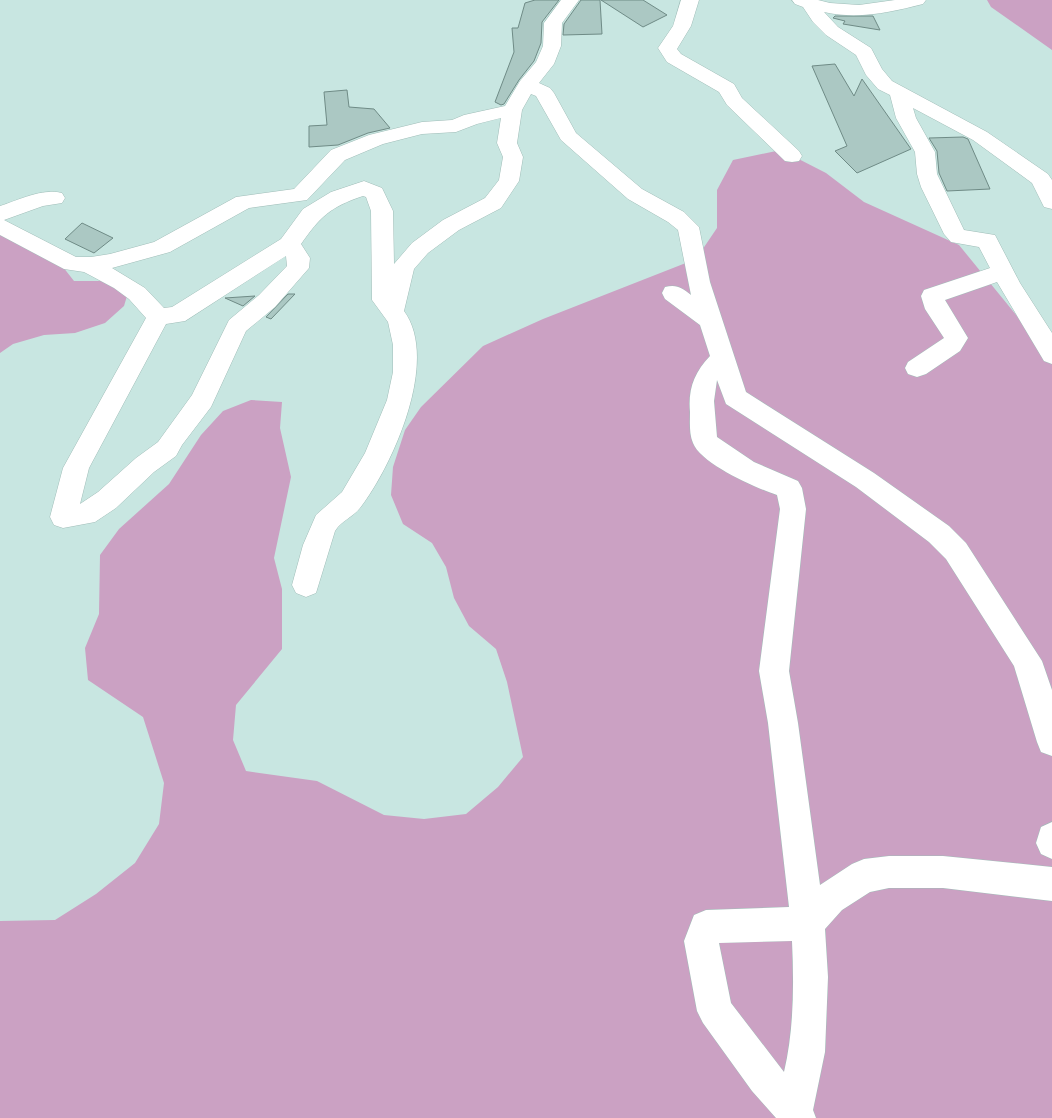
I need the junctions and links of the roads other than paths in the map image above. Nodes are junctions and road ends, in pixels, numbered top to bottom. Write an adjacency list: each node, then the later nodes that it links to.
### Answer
1 (570, 0): 5 (street)
2 (690, 0): 8 (street)
3 (806, 2): 4 (street); 6 (street)
4 (908, 5)
5 (527, 85): 7 (street); 20 (street)
6 (899, 94): 10 (street); 16 (street)
7 (512, 110): 14 (street); 18 (street)
8 (792, 156)
9 (54, 198): 11 (street)
10 (1052, 202)
11 (0, 214)
12 (0, 226): 14 (street)
13 (289, 244): 18 (street); 19 (street); 19 (street)
14 (101, 263): 15 (street); 19 (street)
15 (149, 264)
16 (1004, 272): 21 (street); 23 (street)
17 (673, 293): 20 (street)
18 (394, 309): 24 (street)
19 (158, 318)
20 (710, 320): 22 (street)
21 (1052, 355)
22 (721, 359): 25 (street); 29 (street)
23 (917, 368)
24 (306, 585)
25 (1052, 742)
26 (1052, 838): 27 (street)
27 (1052, 843)
28 (1052, 884): 29 (street)
29 (808, 922): 30 (street); 30 (street)
30 (796, 1114)

